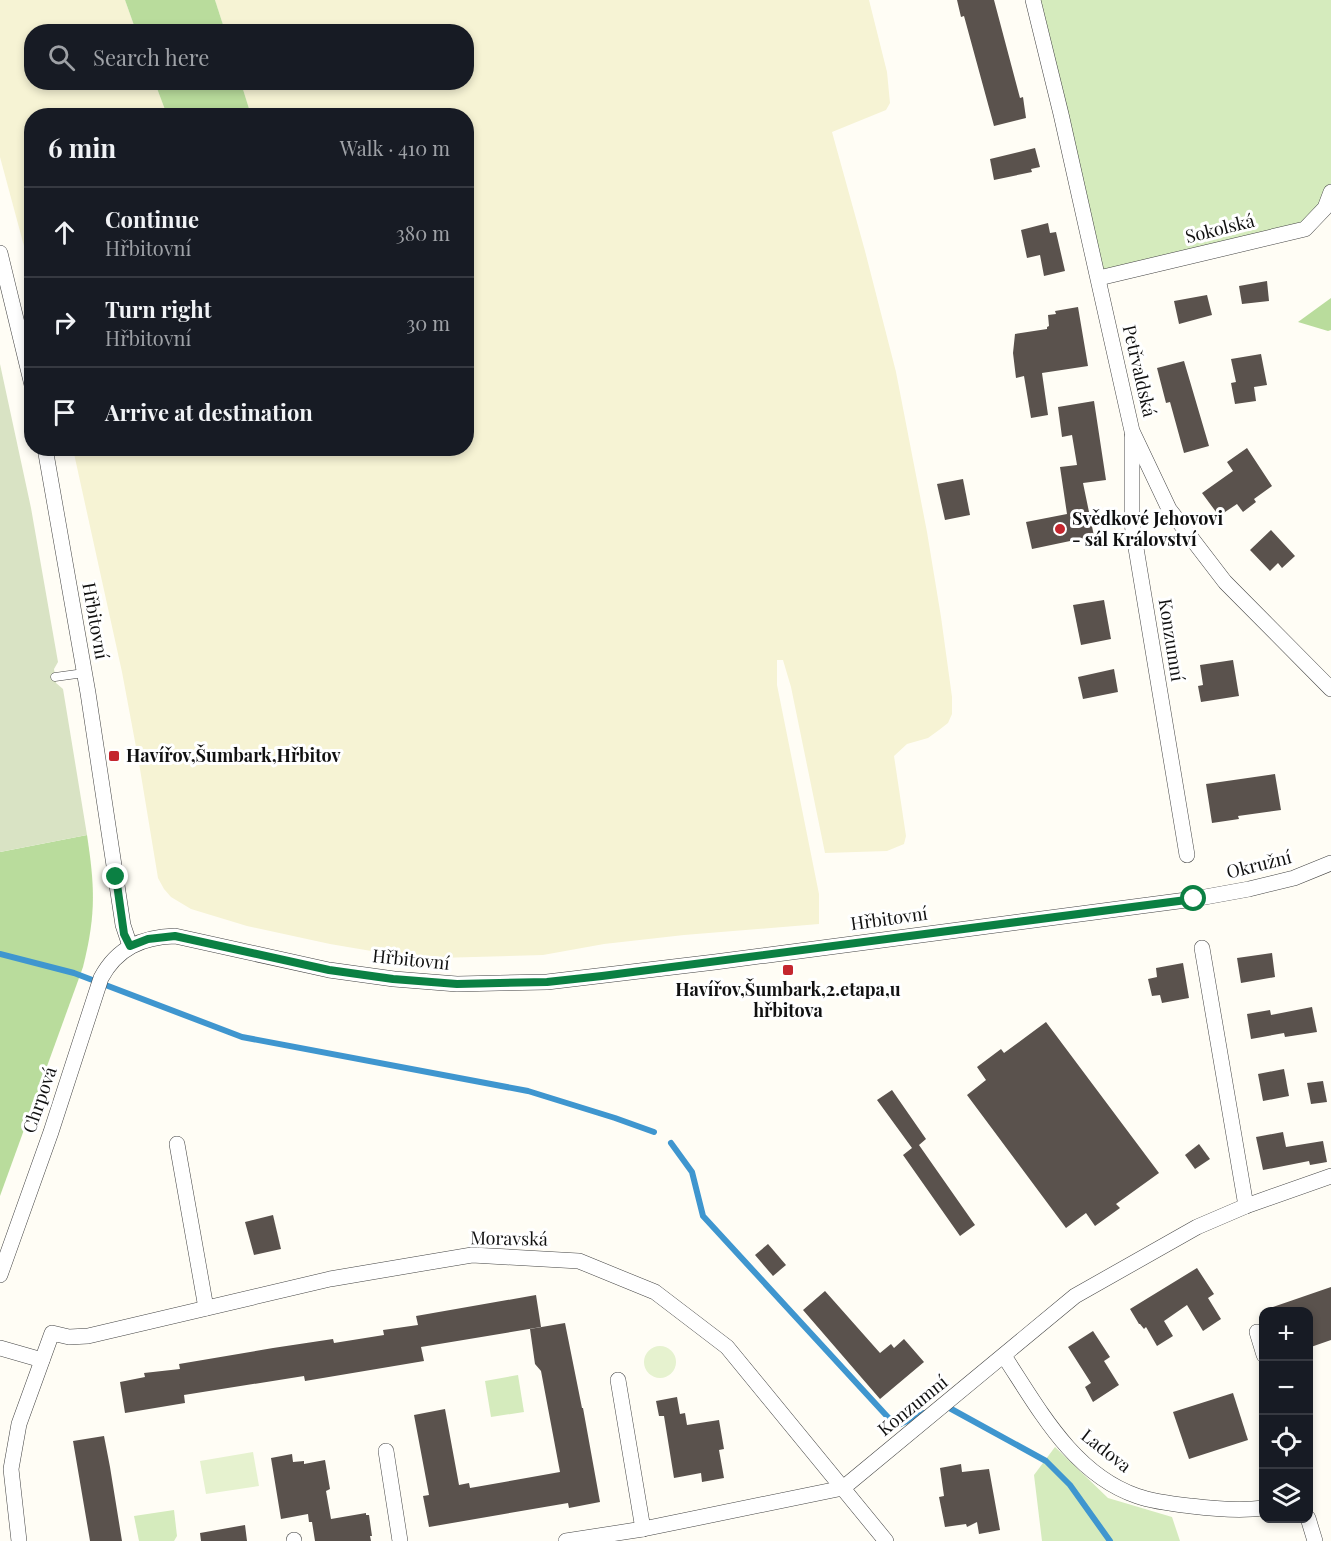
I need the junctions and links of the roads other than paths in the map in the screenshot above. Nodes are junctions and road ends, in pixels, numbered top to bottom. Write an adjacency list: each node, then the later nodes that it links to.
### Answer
1 (1033, 0): 4 (street, Petřvaldská)
2 (1331, 192): 4 (street, Sokolská)
3 (1, 262): 5 (street)
4 (1099, 278): 6 (street, Petřvaldská)
5 (24, 353)
6 (1132, 430): 10 (street, Petřvaldská); 11 (street, Konzumní)
7 (46, 456): 8 (street, Hřbitovní)
8 (84, 673): 9 (lane); 14 (street, Hřbitovní)
9 (55, 677)
10 (1331, 689)
11 (1186, 855)
12 (1331, 863): 13 (street, Okružní)
13 (1194, 899): 14 (street, Hřbitovní)
14 (130, 946): 19 (street, Chrpová)
15 (1202, 948): 18 (street)
16 (177, 1144): 20 (street)
17 (1331, 1176): 18 (street, Konzumní)
18 (1246, 1206): 24 (street, Konzumní)
19 (0, 1275)
20 (206, 1308): 25 (street, Moravská); 28 (street, Moravská)
21 (1257, 1332): 22 (street)
22 (1259, 1340)
23 (0, 1348): 25 (street)
24 (1004, 1356): 28 (street, Konzumní); 29 (street, Ladova)
25 (42, 1360): 33 (street, Moravská)
26 (618, 1380): 31 (street)
27 (386, 1451): 34 (street)
28 (843, 1488): 31 (street, Konzumní); 35 (street, Moravská)
29 (1259, 1508)
30 (1310, 1523): 36 (street)
31 (643, 1529): 32 (street, Konzumní)
32 (574, 1540)
33 (19, 1541)
34 (400, 1541)
35 (886, 1541)
36 (1315, 1541)

